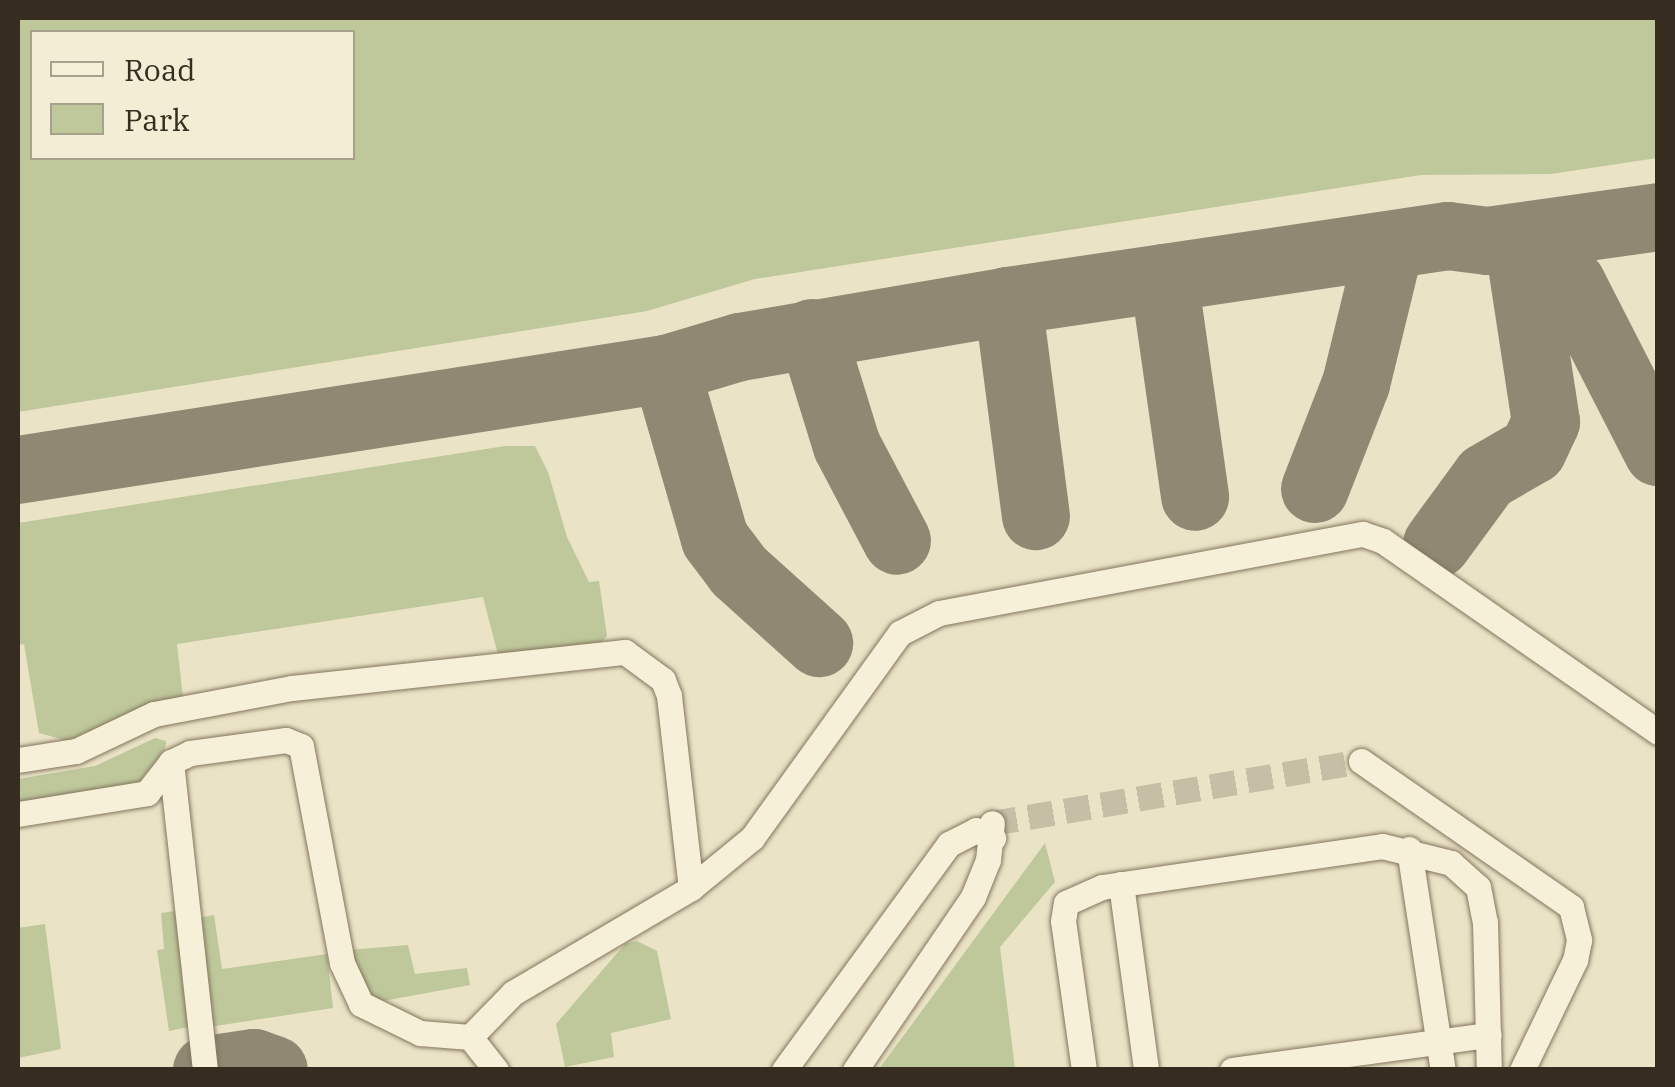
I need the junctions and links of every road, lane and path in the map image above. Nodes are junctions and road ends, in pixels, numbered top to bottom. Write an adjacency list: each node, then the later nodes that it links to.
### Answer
1 (1658, 732): 8 (street)
2 (18, 760): 8 (street)
3 (1362, 761): 21 (street)
4 (171, 762): 5 (street); 10 (street); 12 (street)
5 (18, 814)
6 (1409, 849): 7 (street); 9 (street); 11 (street)
7 (1121, 884): 16 (street); 17 (street)
8 (691, 888): 10 (street)
9 (1488, 1035): 11 (street); 20 (street)
10 (470, 1037): 13 (street)
11 (1438, 1043): 18 (street); 19 (street)
12 (205, 1070)
13 (496, 1070)
14 (784, 1070): 15 (street)
15 (855, 1070)
16 (1084, 1070)
17 (1146, 1070)
18 (1232, 1070)
19 (1444, 1070)
20 (1490, 1070)
21 (1522, 1070)

